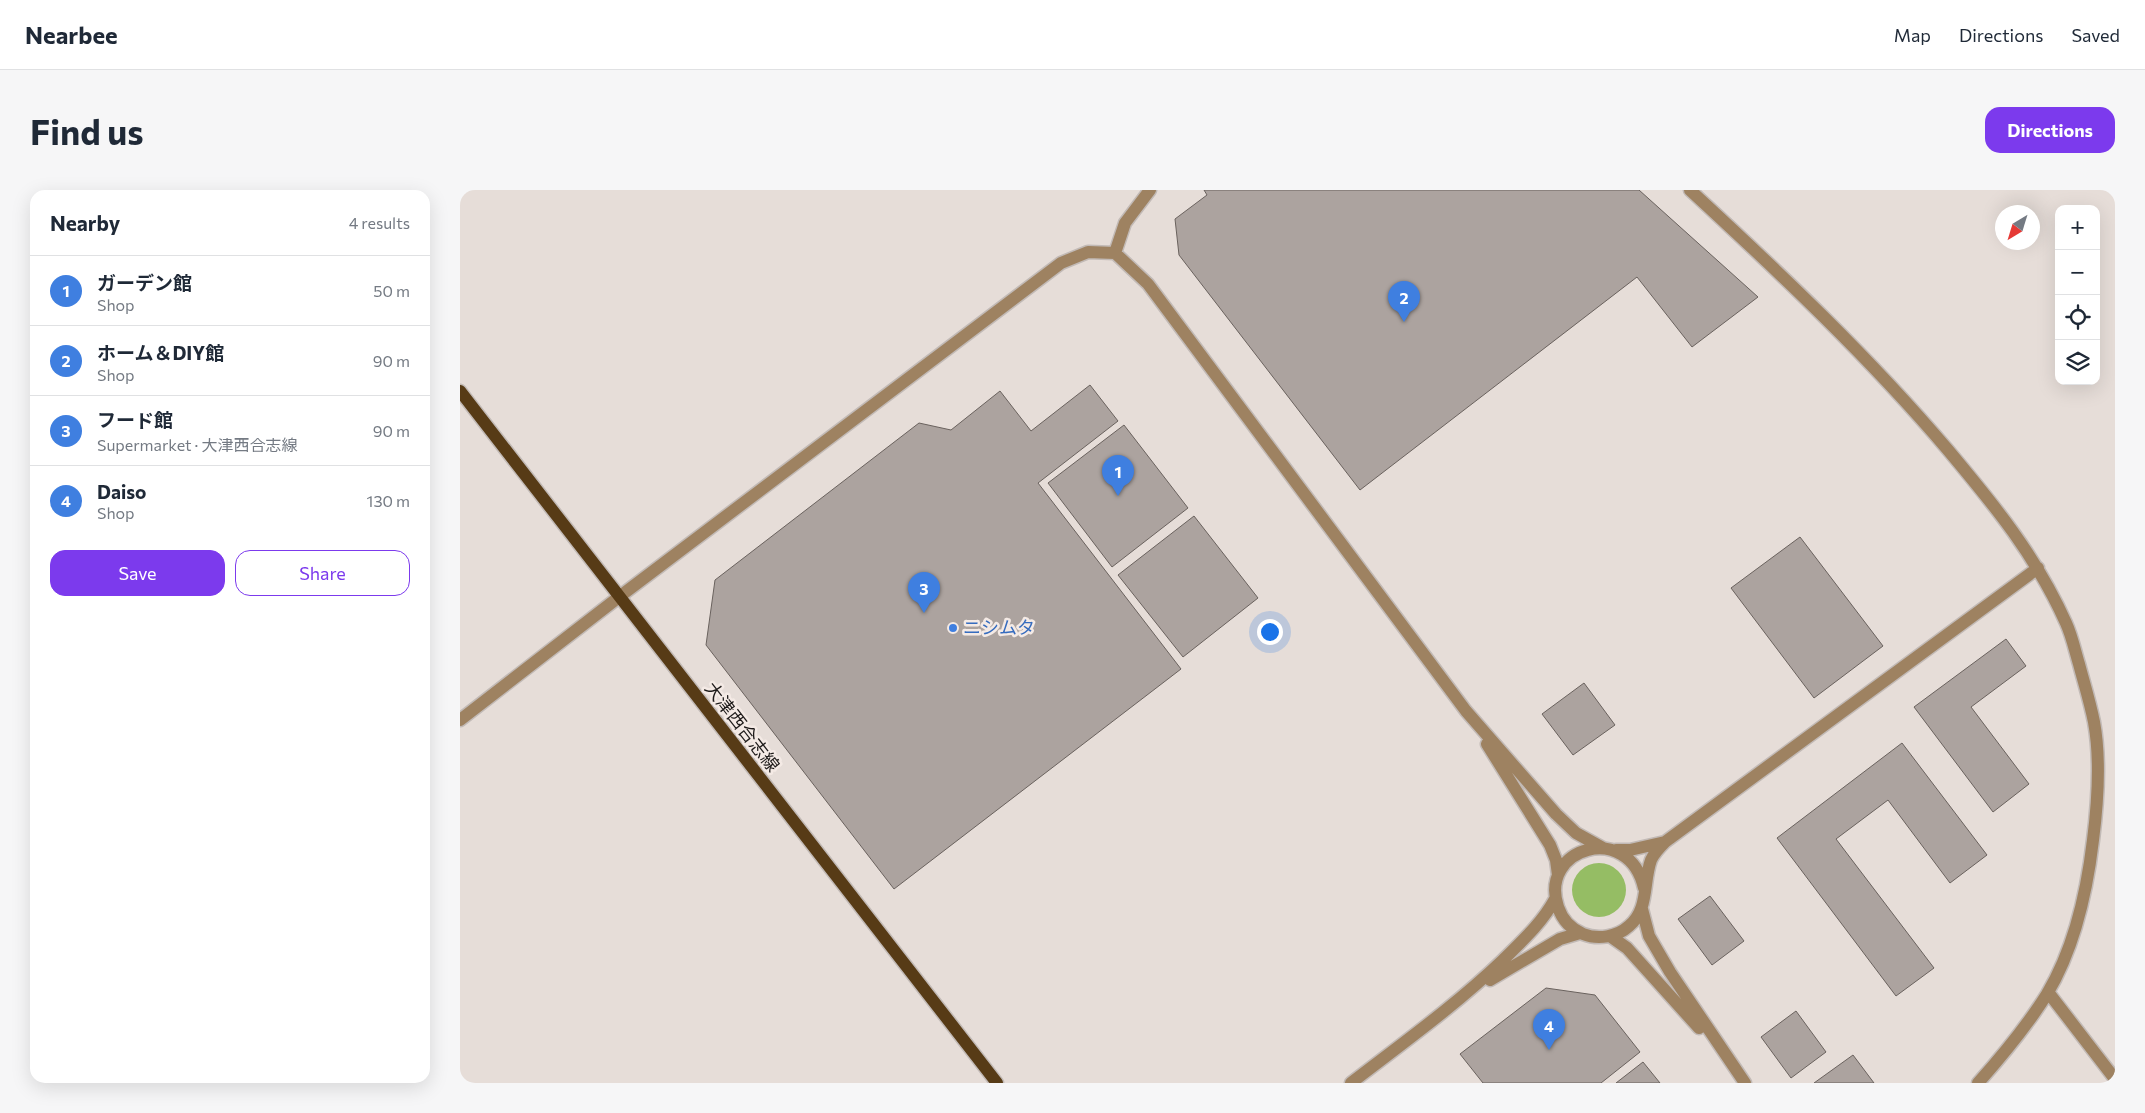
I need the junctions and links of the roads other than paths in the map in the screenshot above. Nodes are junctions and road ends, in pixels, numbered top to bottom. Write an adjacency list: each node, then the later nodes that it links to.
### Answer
1 (1150, 190): 3 (street)
2 (1690, 190): 5 (street)
3 (1115, 253): 6 (street); 7 (street)
4 (460, 391): 6 (main road, 大津西合志線)
5 (2038, 568): 9 (street); 19 (street)
6 (619, 597): 8 (street); 22 (main road, 大津西合志線)
7 (1466, 711): 10 (street); 12 (street)
8 (460, 720)
9 (1665, 842): 11 (street); 13 (street)
10 (1603, 848): 11 (street); 12 (street)
11 (1616, 850): 13 (street)
12 (1558, 875): 14 (street)
13 (1644, 888): 15 (street)
14 (1555, 899): 16 (street); 18 (street)
15 (1642, 909): 17 (street); 20 (street)
16 (1580, 933): 17 (street); 18 (street)
17 (1610, 936): 20 (street)
18 (1470, 991): 23 (street)
19 (2048, 992): 21 (street); 25 (street)
20 (1728, 1061): 24 (street)
21 (2115, 1079)
22 (996, 1083)
23 (1352, 1083)
24 (1745, 1083)
25 (1978, 1083)

